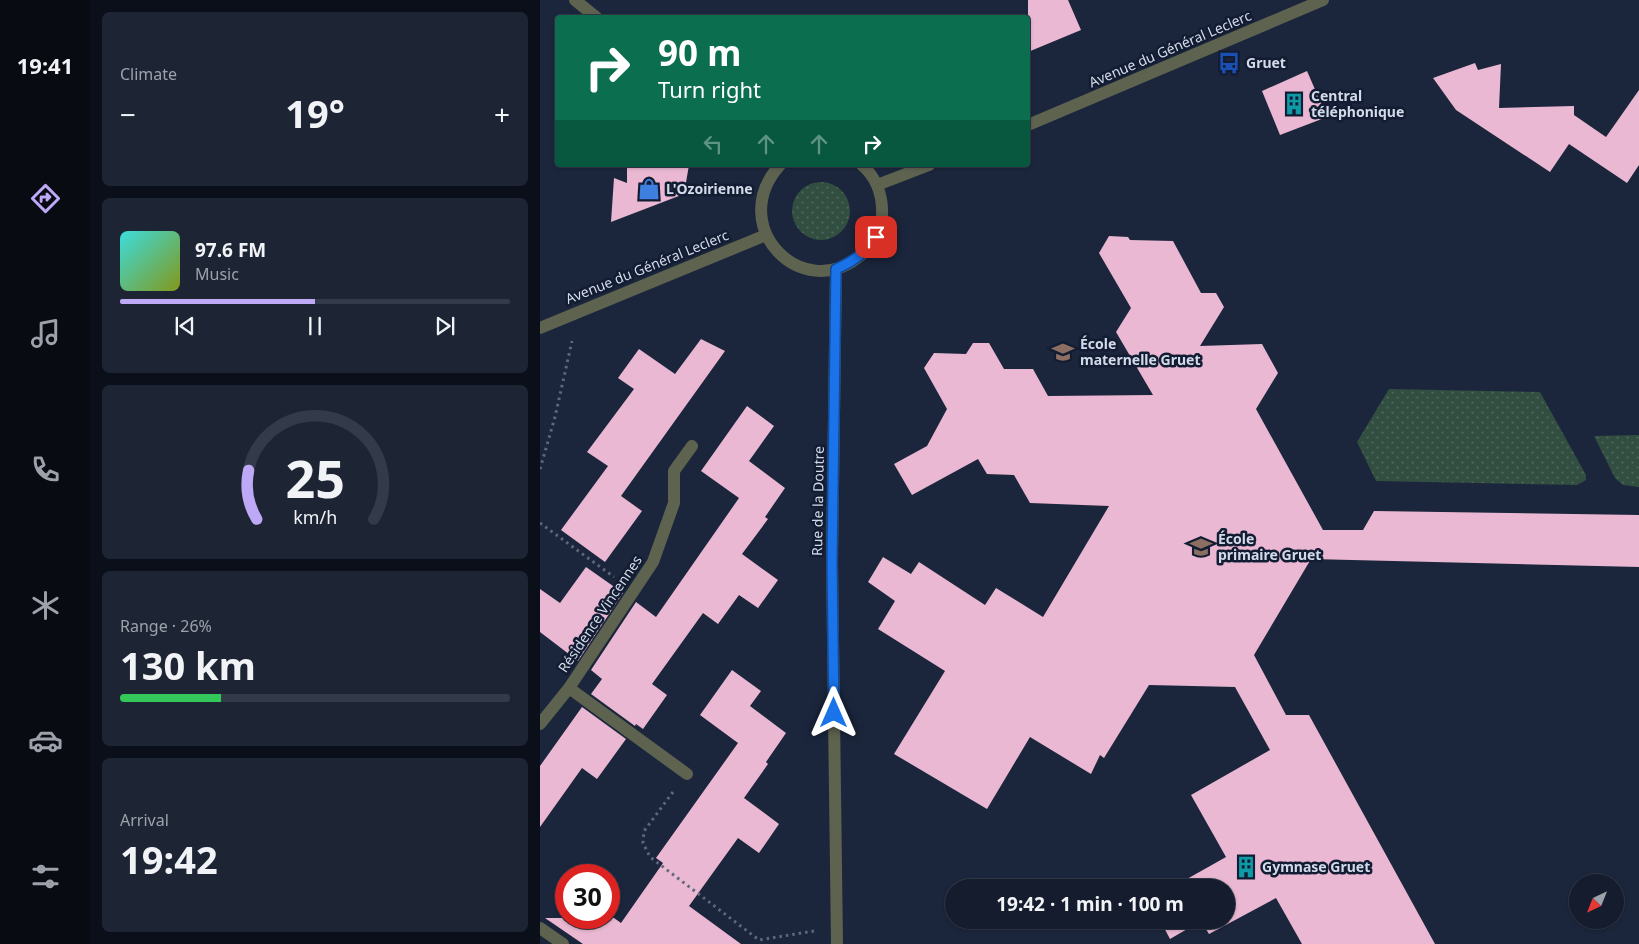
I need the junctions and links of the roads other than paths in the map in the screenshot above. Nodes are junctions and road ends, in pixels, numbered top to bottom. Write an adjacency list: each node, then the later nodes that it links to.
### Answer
1 (575, 0): 3 (street)
2 (1323, 0): 4 (street, Avenue du Général Leclerc)
3 (593, 15)
4 (1030, 124)
5 (778, 167): 9 (street)
6 (864, 167): 8 (street)
7 (924, 167): 8 (street)
8 (877, 185): 10 (street)
9 (766, 235): 10 (street); 11 (street, Avenue du Général Leclerc)
10 (836, 269): 18 (street, Rue de la Doutre)
11 (540, 328)
12 (692, 446): 13 (street, Résidence Vincennes)
13 (569, 688): 14 (street, Résidence Vincennes); 15 (street, Résidence Vincennes)
14 (540, 724)
15 (687, 774)
16 (540, 928): 17 (street)
17 (563, 944)
18 (837, 944)

